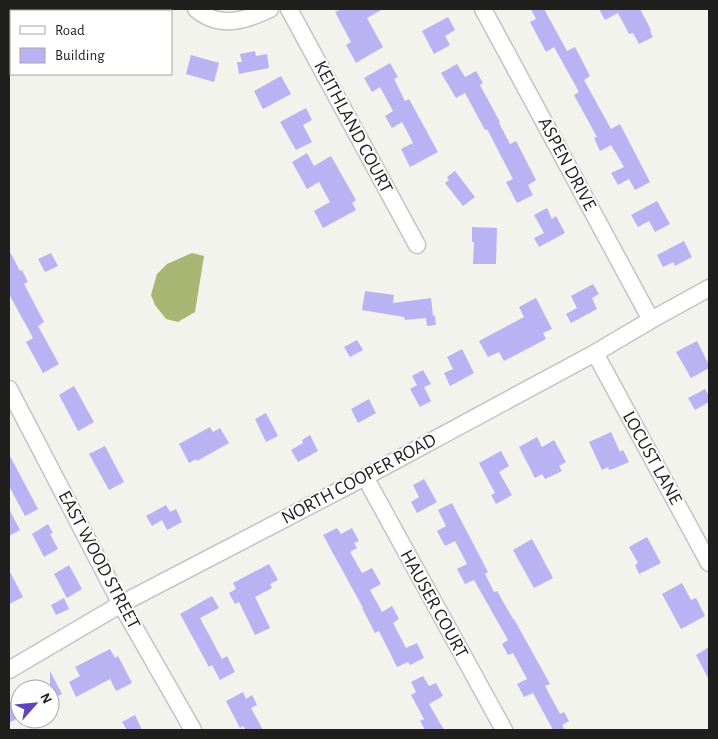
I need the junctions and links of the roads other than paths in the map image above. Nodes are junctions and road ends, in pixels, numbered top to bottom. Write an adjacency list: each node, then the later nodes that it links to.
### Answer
1 (196, 9): 2 (street)
2 (270, 9)
3 (290, 9): 5 (street, KEITHLAND COURT)
4 (483, 9): 7 (street, ASPEN DRIVE)
5 (417, 245)
6 (709, 288): 7 (street, NORTH COOPER ROAD)
7 (651, 320): 8 (street, NORTH COOPER ROAD)
8 (595, 353): 10 (street, NORTH COOPER ROAD); 11 (street, LOCUST LANE)
9 (9, 388): 12 (street, EAST WOOD STREET)
10 (365, 477): 12 (street, NORTH COOPER ROAD); 15 (street, HAUSER COURT)
11 (709, 563)
12 (121, 604): 13 (street, NORTH COOPER ROAD); 14 (street, EAST WOOD STREET)
13 (9, 670)
14 (193, 730)
15 (504, 730)

